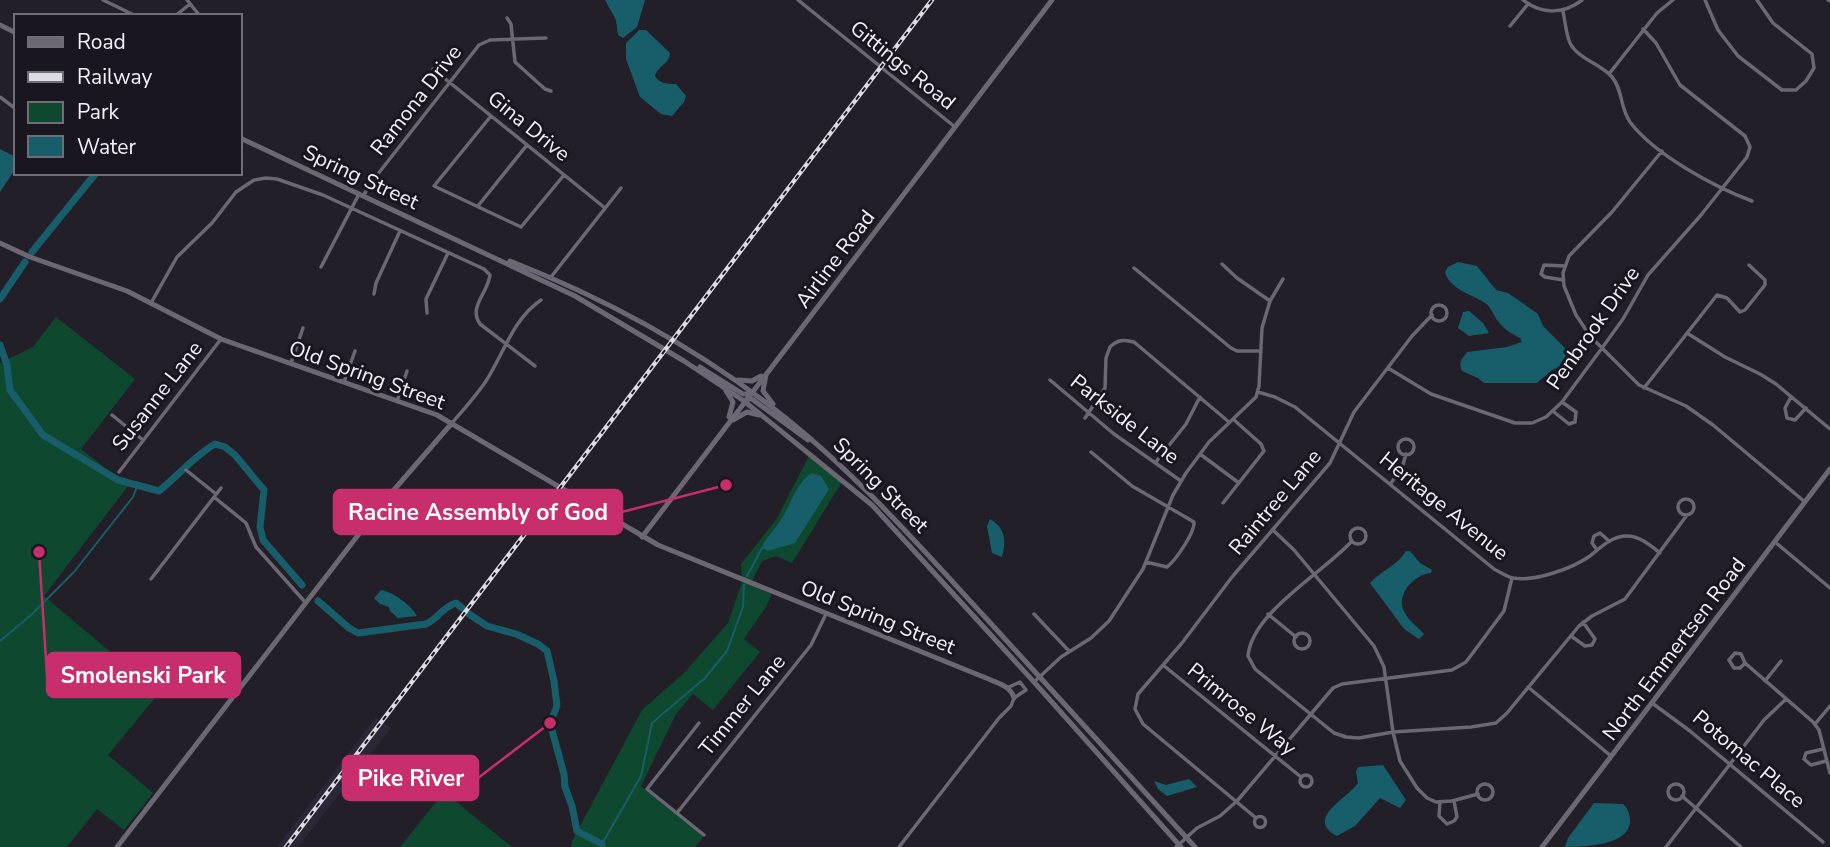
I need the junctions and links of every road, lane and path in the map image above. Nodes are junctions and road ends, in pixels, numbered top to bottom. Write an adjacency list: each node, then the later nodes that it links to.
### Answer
1 (103, 0): 10 (street)
2 (798, 0): 21 (street, Gittings Road)
3 (1052, 0): 21 (street, Airline Road)
4 (1582, 0): 9 (street)
5 (1673, 0): 13 (street)
6 (1704, 0): 7 (street)
7 (1757, 0)
8 (1526, 2): 9 (street); 12 (street)
9 (1563, 11): 17 (street)
10 (132, 14)
11 (507, 18): 15 (street)
12 (1510, 26)
13 (1643, 29): 17 (street); 27 (street, Penbrook Drive)
14 (546, 38): 15 (street, Ramona Drive)
15 (512, 39): 18 (street, Ramona Drive); 19 (street)
16 (433, 69): 18 (street, Gina Drive)
17 (1609, 74): 24 (street)
18 (450, 83): 20 (street, Gina Drive); 28 (street, Ramona Drive)
19 (551, 92)
20 (491, 116): 23 (street, Gina Drive); 30 (street)
21 (956, 127): 62 (street, Airline Road)
22 (242, 139): 28 (street, Spring Street)
23 (527, 145): 25 (street, Gina Drive); 30 (street)
24 (1662, 151): 27 (street); 38 (street)
25 (564, 175): 30 (street); 32 (street, Gina Drive)
26 (621, 188): 32 (street)
27 (1721, 189): 29 (street); 54 (street, Penbrook Drive)
28 (361, 195): 31 (street, Ramona Drive); 42 (street, Spring Street)
29 (1752, 201)
30 (477, 207)
31 (352, 208): 33 (street); 39 (street, Ramona Drive); 47 (street)
32 (605, 208): 42 (street)
33 (400, 231): 35 (street); 44 (street)
34 (0, 243): 47 (street, Old Spring Street)
35 (448, 253): 48 (street); 53 (street)
36 (1223, 264): 46 (street)
37 (1749, 265): 51 (street)
38 (1565, 266): 43 (street); 43 (street)
39 (321, 267)
40 (1134, 268): 56 (street)
41 (1283, 279): 46 (street)
42 (549, 280): 57 (street, Spring Street); 63 (street, Spring Street)
43 (1563, 280): 54 (street)
44 (374, 294)
45 (541, 300): 53 (street)
46 (1270, 301): 56 (street)
47 (151, 303): 52 (street, Old Spring Street)
48 (427, 313)
49 (1432, 315): 49 (street); 60 (street, Raintree Lane)
50 (303, 328): 58 (street)
51 (1687, 333): 67 (street); 71 (street)
52 (221, 339): 58 (street, Old Spring Street); 85 (street, Susanne Lane)
53 (506, 343): 59 (street); 82 (street)
54 (1602, 348): 67 (street); 74 (street, Penbrook Drive)
55 (355, 351): 66 (street)
56 (1260, 351): 68 (street)
57 (684, 361): 64 (street, Spring Street); 69 (street)
58 (291, 364): 66 (street, Old Spring Street)
59 (535, 366)
60 (1388, 368): 76 (street, Penbrook Drive); 86 (street, Raintree Lane)
61 (407, 371): 72 (street)
62 (767, 372): 63 (street); 69 (street, Airline Road); 78 (street)
63 (730, 376): 69 (street, Spring Street)
64 (715, 380): 73 (street, Spring Street); 83 (street)
65 (1050, 380): 79 (street, Parkside Lane)
66 (344, 382): 72 (street, Old Spring Street)
67 (1644, 388): 100 (street)
68 (1257, 391): 81 (street); 86 (street, Heritage Avenue)
69 (751, 392): 73 (street, Airline Road); 78 (street, Spring Street)
70 (1200, 397): 79 (street); 81 (street); 91 (street)
71 (1791, 397): 75 (street); 75 (street)
72 (397, 401): 82 (street, Old Spring Street)
73 (744, 401): 80 (street, Spring Street); 83 (street, Airline Road); 88 (street)
74 (1562, 402): 76 (street, Penbrook Drive); 76 (street)
75 (1805, 408): 84 (street)
76 (1553, 412)
77 (112, 415): 85 (street)
78 (782, 415): 88 (street, Spring Street)
79 (1087, 415): 91 (street, Parkside Lane)
80 (766, 418): 83 (street); 130 (street, Spring Street)
81 (1231, 421): 89 (street); 96 (street)
82 (452, 423): 105 (street, Old Spring Street); 116 (street)
83 (725, 426): 105 (street, Airline Road)
84 (1830, 429)
85 (143, 440): 94 (street, Susanne Lane)
86 (1341, 444): 97 (street, Heritage Avenue); 104 (street, Raintree Lane)
87 (1090, 452): 102 (street)
88 (829, 454): 127 (street, Spring Street)
89 (1200, 454): 95 (street); 96 (street)
90 (1406, 454): 90 (street); 97 (street)
91 (1155, 463): 95 (street, Parkside Lane)
92 (1830, 469): 100 (street, North Emmertsen Road)
93 (187, 470): 99 (street)
94 (119, 472)
95 (1181, 481): 102 (street)
96 (1239, 483): 101 (street)
97 (1391, 483): 113 (street, Heritage Avenue)
98 (221, 488): 99 (street)
99 (215, 495): 114 (street); 116 (street)
100 (1805, 502): 108 (street, North Emmertsen Road)
101 (1223, 503)
102 (1167, 508): 111 (street); 111 (street)
103 (1687, 515): 103 (street); 110 (street)
104 (1273, 531): 112 (street); 126 (street, Raintree Lane)
105 (642, 537): 117 (street, Old Spring Street)
106 (1352, 541): 106 (street); 112 (street)
107 (1609, 541): 109 (street, Heritage Avenue); 109 (street); 110 (street)
108 (1775, 542): 115 (street); 135 (street, North Emmertsen Road)
109 (1597, 550): 113 (street, Heritage Avenue)
110 (1660, 553): 120 (street)
111 (1146, 562): 123 (street)
112 (1315, 575): 119 (street); 128 (street)
113 (1512, 578): 128 (street)
114 (151, 579)
115 (1830, 588)
116 (305, 602): 160 (street)
117 (826, 614): 131 (street, Old Spring Street); 154 (street, Timmer Lane)
118 (1034, 614): 123 (street)
119 (1268, 614): 122 (street); 137 (street)
120 (1583, 622): 121 (street); 121 (street)
121 (1571, 636): 132 (street)
122 (1296, 637): 122 (street)
123 (1069, 651): 127 (street)
124 (1781, 661): 129 (street)
125 (1745, 663): 125 (street); 129 (street)
126 (1163, 665): 143 (street, Primrose Way); 150 (street, Raintree Lane)
127 (1040, 677): 130 (street); 157 (street, Spring Street)
128 (1386, 677): 137 (street); 140 (street)
129 (1765, 681): 134 (street)
130 (1034, 682): 159 (street, Spring Street)
131 (1007, 688): 133 (street); 133 (street)
132 (1528, 688): 140 (street); 142 (street)
133 (1014, 698): 161 (street)
134 (1786, 698): 139 (street); 145 (street)
135 (1652, 703): 142 (street, North Emmertsen Road); 145 (street, Potomac Place)
136 (1830, 706): 139 (street)
137 (1311, 714): 140 (street); 143 (street)
138 (699, 723): 154 (street)
139 (1815, 724): 141 (street)
140 (1393, 732): 152 (street)
141 (1823, 749): 144 (street); 144 (street)
142 (1611, 756): 163 (street, North Emmertsen Road)
143 (1276, 757): 147 (street, Primrose Way); 150 (street)
144 (1826, 761): 146 (street)
145 (1730, 764): 153 (street); 158 (street, Potomac Place)
146 (1830, 773)
147 (1301, 777)
148 (1478, 794): 148 (street); 151 (street)
149 (1682, 796): 149 (street); 153 (street)
150 (1237, 801): 155 (street); 157 (street)
151 (1454, 801): 152 (street); 152 (street)
152 (1440, 802)
153 (1696, 809): 164 (street); 165 (street)
154 (677, 813): 156 (street)
155 (1256, 818)
156 (704, 835)
157 (1186, 838): 159 (street); 162 (street, Spring Street)
158 (1823, 842)
159 (1178, 846)
160 (117, 847)
161 (899, 847)
162 (1195, 847)
163 (1542, 847)
164 (1666, 847)
165 (1741, 847)

